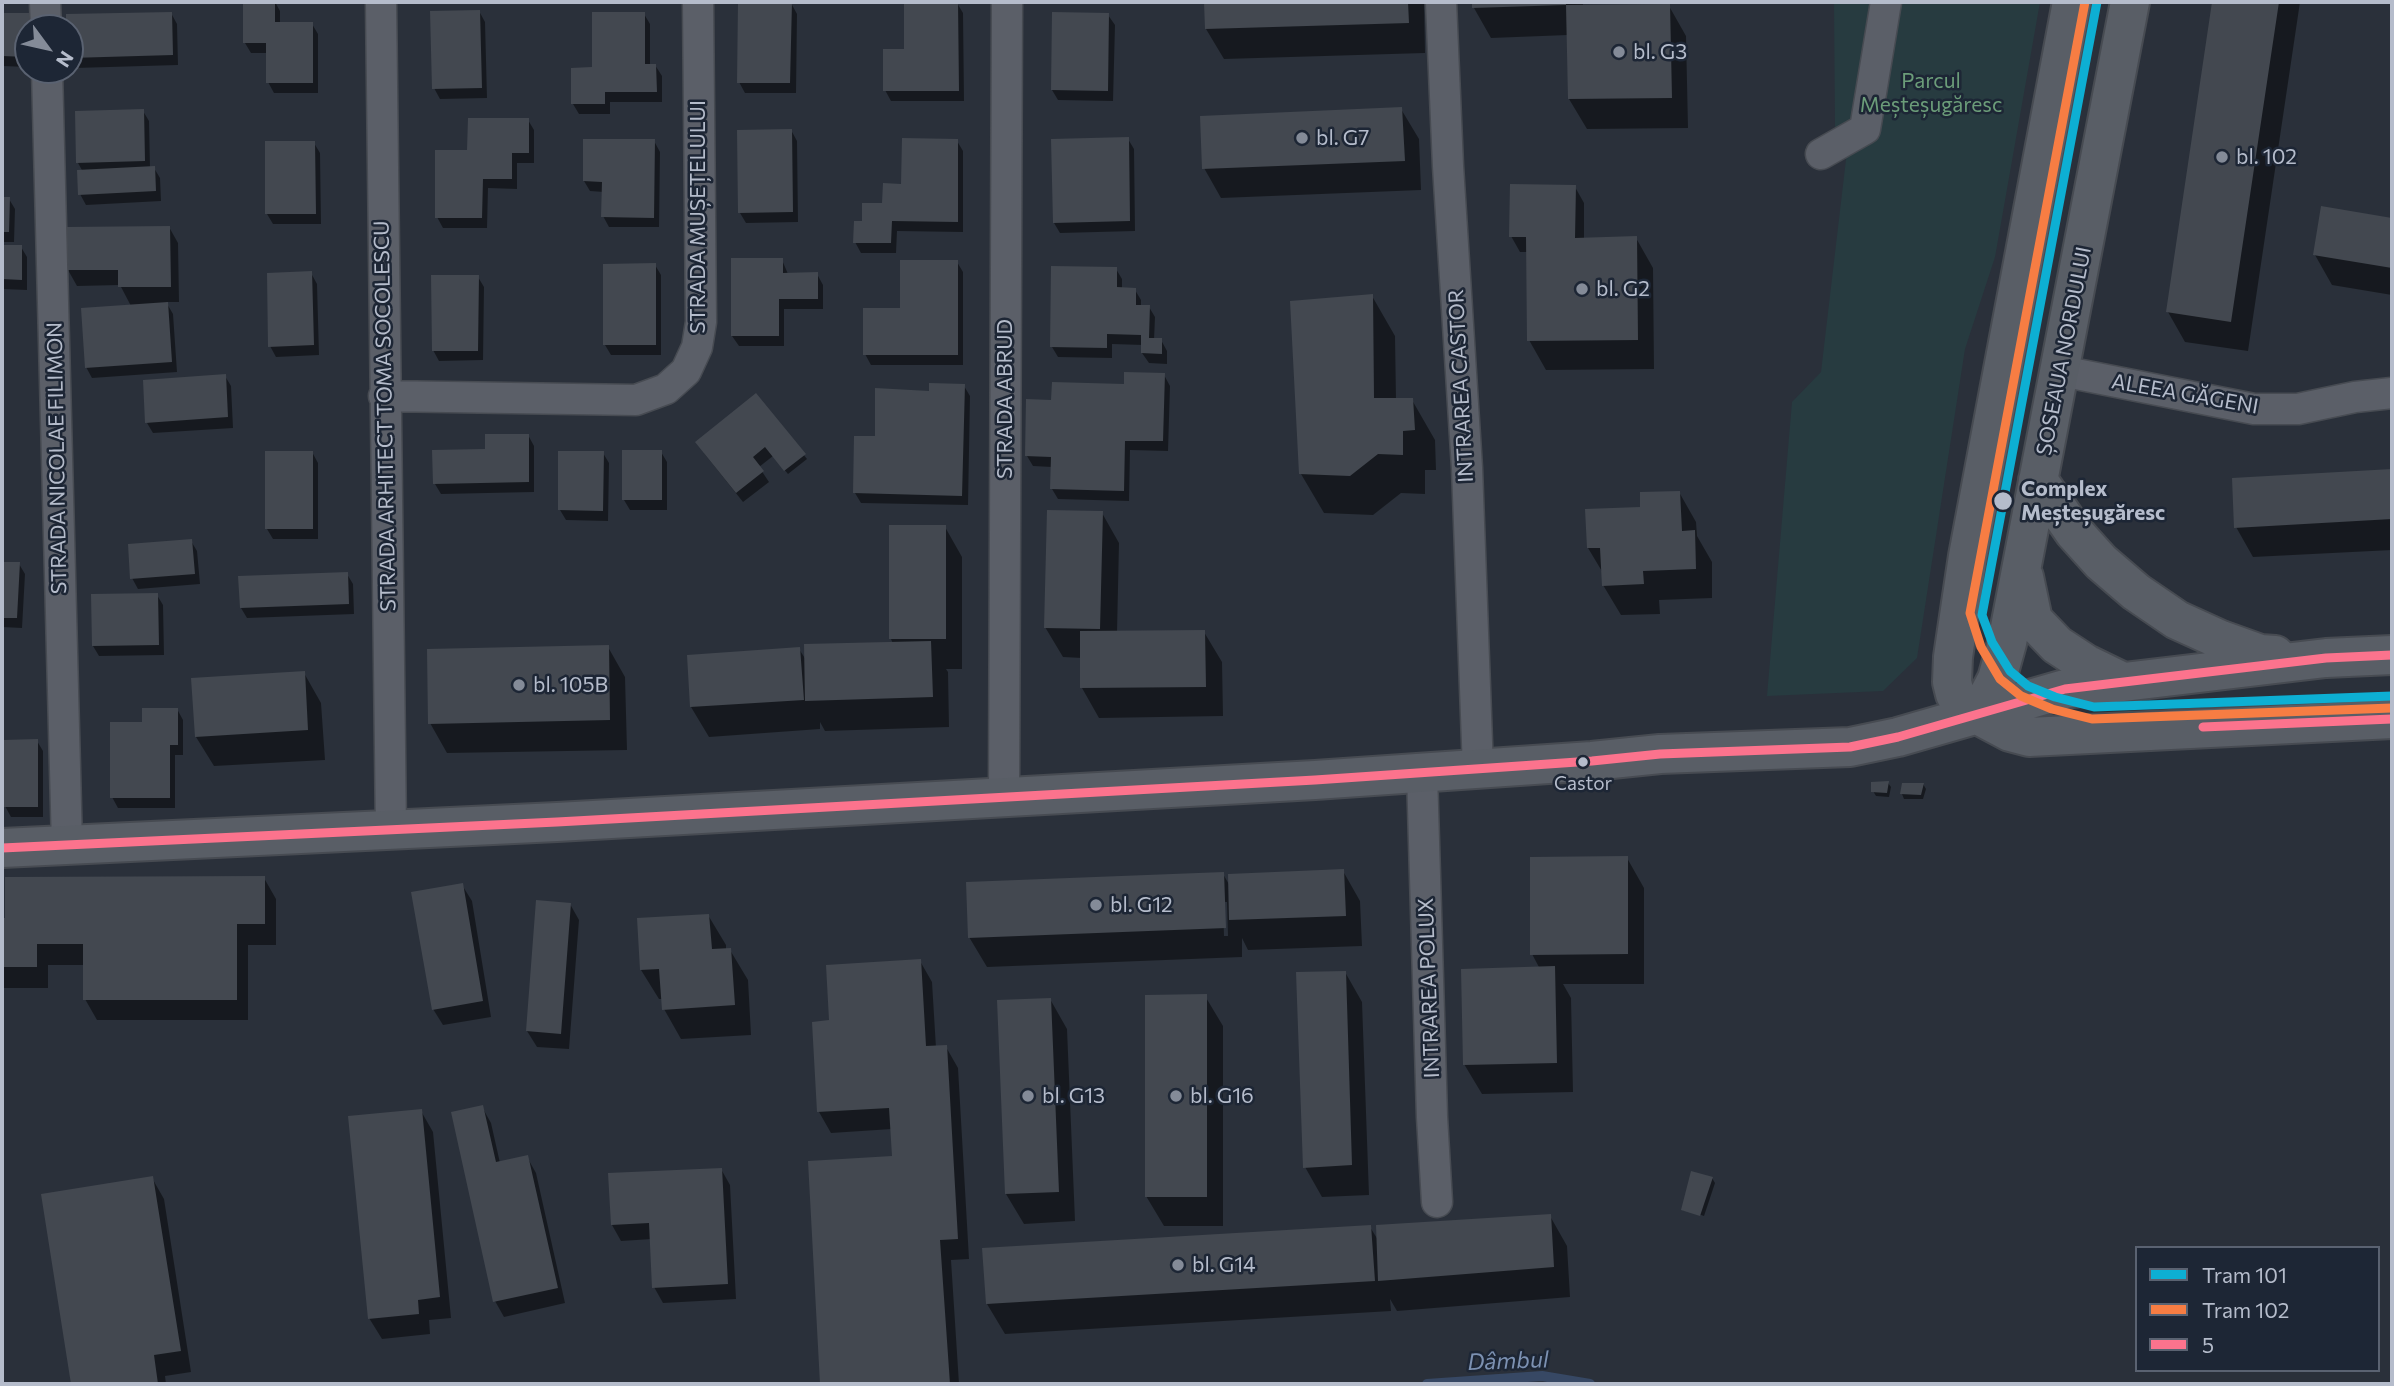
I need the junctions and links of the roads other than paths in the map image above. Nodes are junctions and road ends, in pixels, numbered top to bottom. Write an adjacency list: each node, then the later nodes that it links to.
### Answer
1 (381, 2): 12 (street, STRADA ARHITECT TOMA SOCOLESCU)
2 (698, 2): 12 (street, STRADA MUȘEȚELULUI)
3 (1007, 2): 22 (street, STRADA ABRUD)
4 (1441, 2): 20 (street, INTRAREA CASTOR)
5 (1886, 2): 9 (street)
6 (2072, 2): 18 (main road)
7 (2130, 2): 10 (main road, ȘOSEAUA NORDULUI)
8 (47, 84): 24 (street, STRADA NICOLAE FILIMON)
9 (1821, 154)
10 (2060, 371): 11 (street, ALEEA GĂGENI); 13 (main road, ȘOSEAUA NORDULUI)
11 (2392, 393)
12 (384, 396): 23 (street, STRADA ARHITECT TOMA SOCOLESCU)
13 (2038, 480): 14 (main road, ȘOSEAUA NORDULUI); 16 (main road)
14 (2022, 568): 17 (main road); 18 (main road, ȘOSEAUA NORDULUI)
15 (2392, 655): 16 (main road)
16 (2326, 658): 17 (main road)
17 (2123, 682): 18 (main road)
18 (1978, 715): 19 (main road); 20 (main road)
19 (2392, 719)
20 (1478, 769): 21 (main road)
21 (1422, 774): 22 (main road); 26 (street, INTRAREA POLUX)
22 (1004, 797): 23 (main road)
23 (391, 831): 24 (main road)
24 (67, 846): 25 (main road)
25 (2, 848)
26 (1437, 1202)

